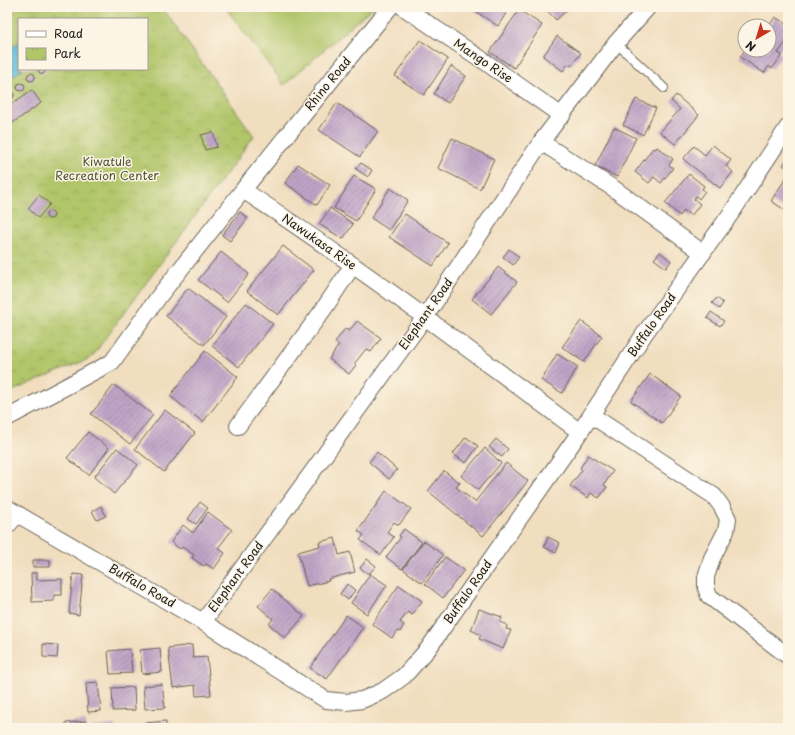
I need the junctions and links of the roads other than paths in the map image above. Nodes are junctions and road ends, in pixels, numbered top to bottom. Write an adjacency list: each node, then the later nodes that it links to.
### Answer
1 (390, 7): 9 (street, Rhino Road)
2 (403, 7): 6 (street, Mango Rise)
3 (648, 7): 4 (street, Elephant Road)
4 (616, 43): 5 (lane); 6 (street, Elephant Road)
5 (664, 88)
6 (562, 116): 8 (street, Elephant Road)
7 (788, 127): 10 (street, Buffalo Road)
8 (541, 142): 10 (street); 12 (street, Elephant Road)
9 (243, 190): 11 (street, Nawukasa Rise); 14 (street)
10 (703, 253): 13 (street, Buffalo Road)
11 (353, 265): 12 (street, Nawukasa Rise); 15 (street)
12 (425, 317): 16 (street, Nawukasa Rise); 19 (street, Elephant Road)
13 (591, 415): 16 (street, Buffalo Road); 20 (street)
14 (7, 418)
15 (238, 426)
16 (580, 432): 19 (street, Buffalo Road)
17 (13, 511): 18 (street); 19 (street, Buffalo Road)
18 (7, 526)
19 (203, 622)
20 (788, 656)

